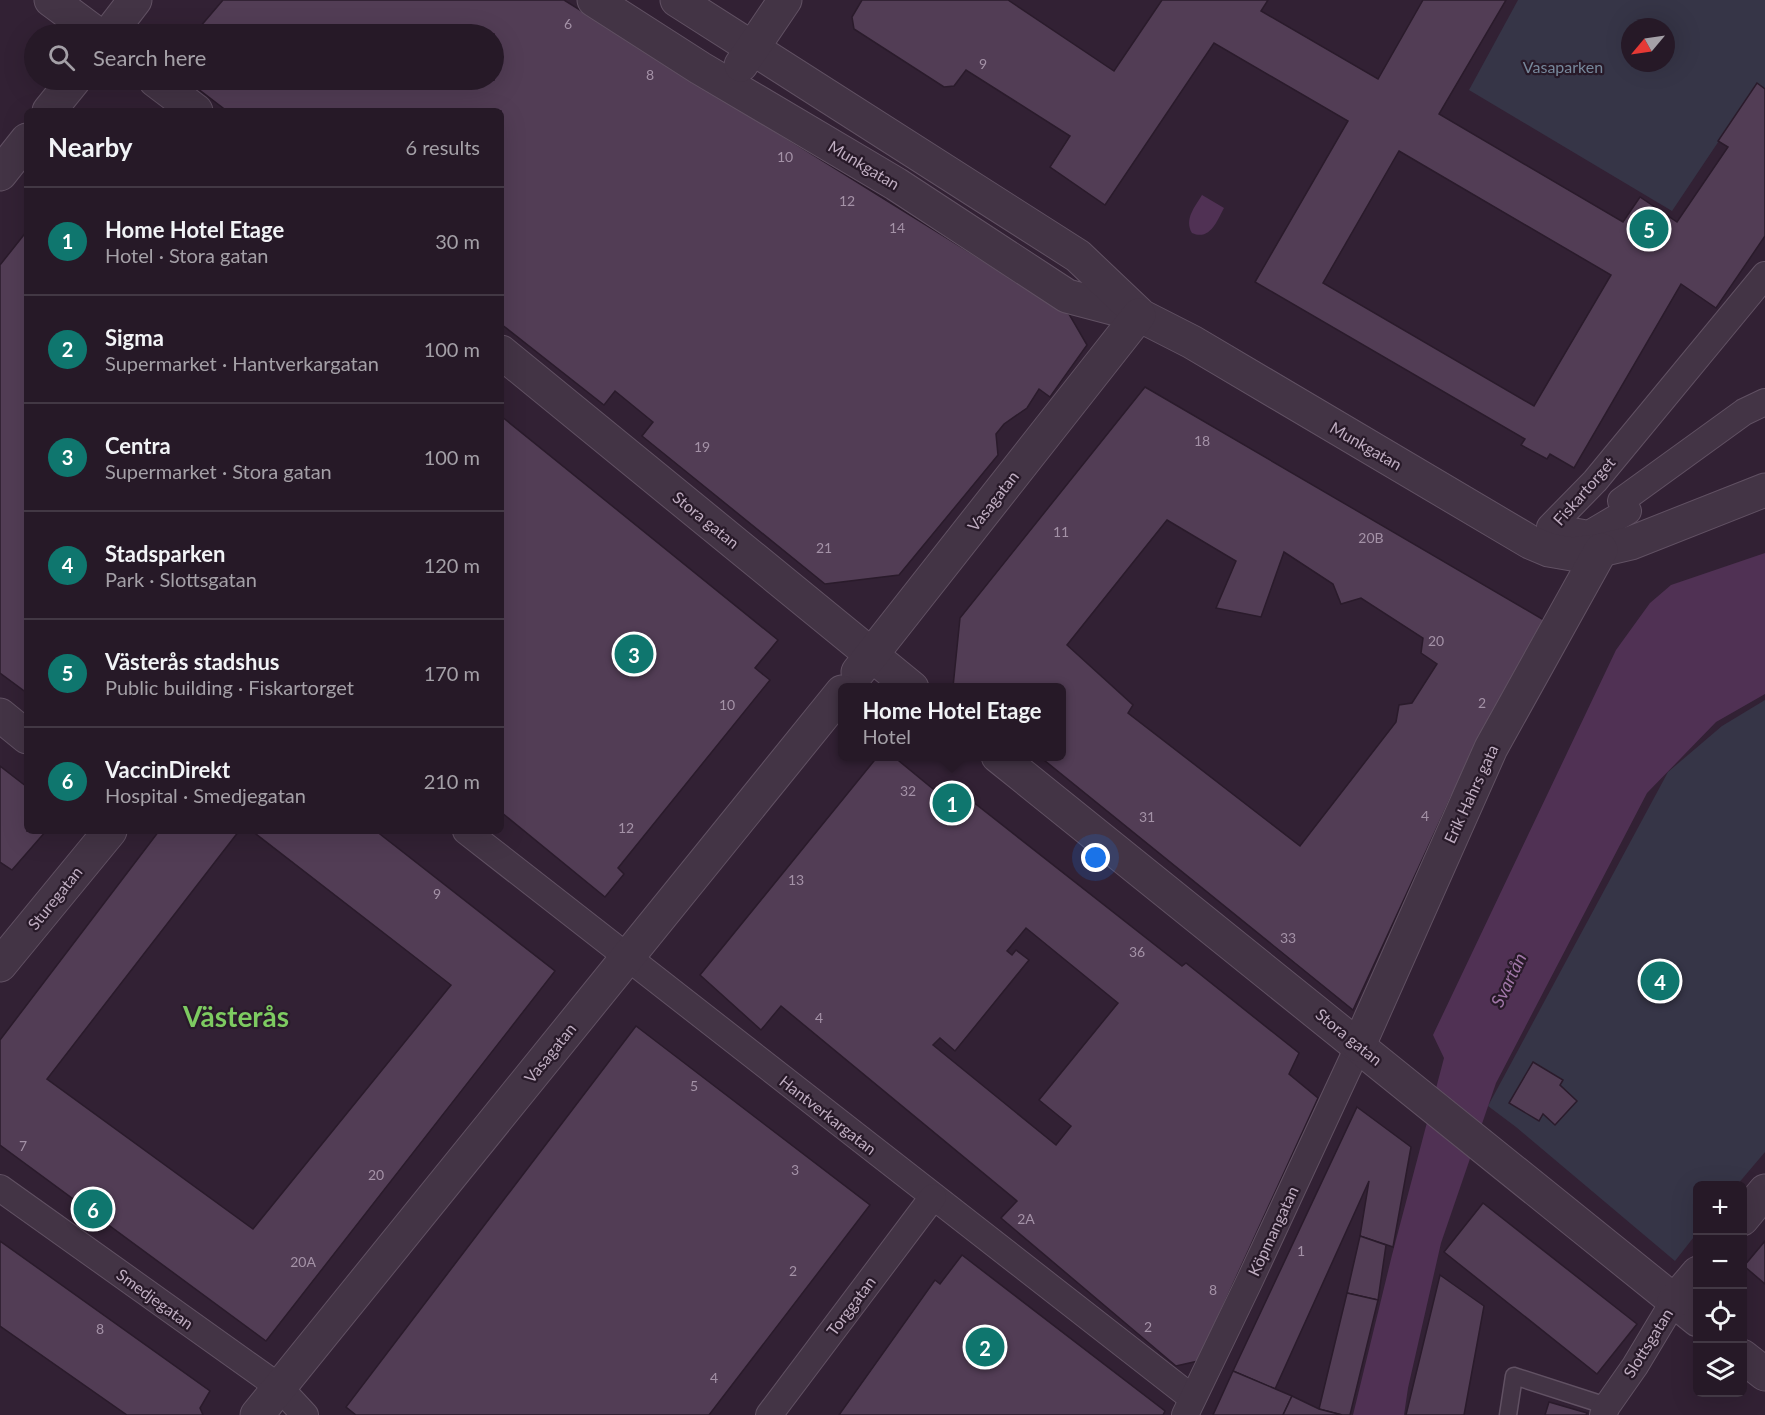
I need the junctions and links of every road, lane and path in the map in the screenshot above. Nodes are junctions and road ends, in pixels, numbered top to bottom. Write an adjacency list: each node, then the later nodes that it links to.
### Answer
1 (51, 0): 6 (street)
2 (135, 0): 7 (street)
3 (594, 0): 9 (street, Munkgatan)
4 (677, 0): 8 (street, Munkgatan)
5 (785, 0): 8 (street)
6 (83, 24)
7 (117, 24)
8 (752, 48): 9 (street); 17 (street, Munkgatan)
9 (728, 84): 17 (street, Munkgatan)
10 (66, 90): 12 (street)
11 (168, 90): 13 (street)
12 (52, 108)
13 (192, 108)
14 (24, 144): 15 (street)
15 (0, 174)
16 (1765, 275): 19 (street, Fiskartorget)
17 (1139, 315): 21 (street, Munkgatan); 22 (street, Vasagatan)
18 (504, 354): 22 (street, Stora gatan)
19 (1765, 402)
20 (1765, 490): 21 (street)
21 (1601, 550): 33 (street, Erik Hahrs gata)
22 (872, 656): 23 (street, Vasagatan); 24 (street, Stora gatan)
23 (849, 683)
24 (907, 683)
25 (838, 698): 31 (street, Vasagatan)
26 (0, 715): 27 (street)
27 (24, 735)
28 (1004, 761): 33 (street, Stora gatan)
29 (108, 834): 32 (street, Sturegatan)
30 (470, 834): 31 (street, Hantverkargatan)
31 (628, 957): 36 (street, Hantverkargatan); 42 (street, Vasagatan)
32 (0, 965)
33 (1359, 1045): 39 (street, Stora gatan); 43 (street, Köpmangatan)
34 (0, 1188): 42 (street, Smedjegatan)
35 (1765, 1191): 37 (street)
36 (933, 1197): 43 (street, Hantverkargatan); 47 (street, Torggatan)
37 (1747, 1214)
38 (1693, 1288): 39 (street, Slottsgatan)
39 (1686, 1310): 44 (street, Slottsgatan)
40 (1747, 1359): 41 (street)
41 (1765, 1374)
42 (279, 1388): 45 (street, Vasagatan); 46 (street, Smedjegatan)
43 (1189, 1406)
44 (1605, 1410): 48 (lane)
45 (257, 1415)
46 (305, 1415)
47 (769, 1415)
48 (1508, 1415)

